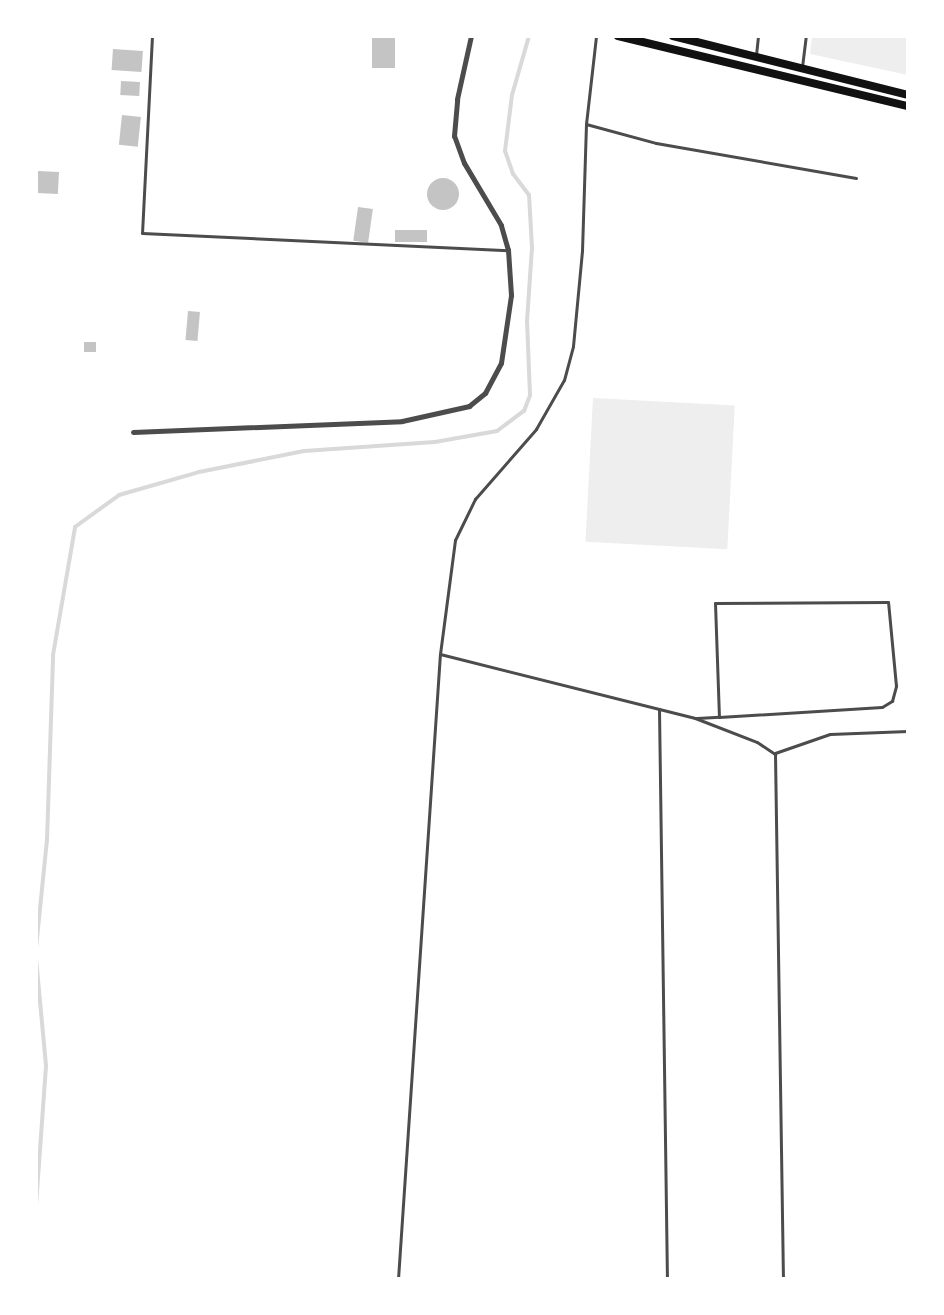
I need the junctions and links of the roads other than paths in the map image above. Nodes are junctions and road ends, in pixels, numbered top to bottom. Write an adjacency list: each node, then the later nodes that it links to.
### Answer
1 (152, 36): 14 (lane)
2 (471, 36): 14 (street)
3 (596, 36): 12 (lane)
4 (673, 36): 8 (main road)
5 (758, 36): 8 (lane)
6 (806, 36): 9 (lane)
7 (621, 37): 11 (main road)
8 (756, 57): 9 (main road)
9 (802, 67): 10 (main road)
10 (908, 95)
11 (908, 106)
12 (586, 124): 13 (lane); 16 (lane)
13 (856, 178)
14 (508, 250): 15 (street)
15 (134, 432)
16 (440, 654): 17 (lane); 22 (lane)
17 (659, 710): 19 (lane); 23 (lane)
18 (719, 717): 18 (lane); 19 (lane)
19 (695, 718): 21 (lane)
20 (908, 731): 21 (lane)
21 (775, 754): 24 (lane)
22 (398, 1279)
23 (667, 1279)
24 (783, 1279)

